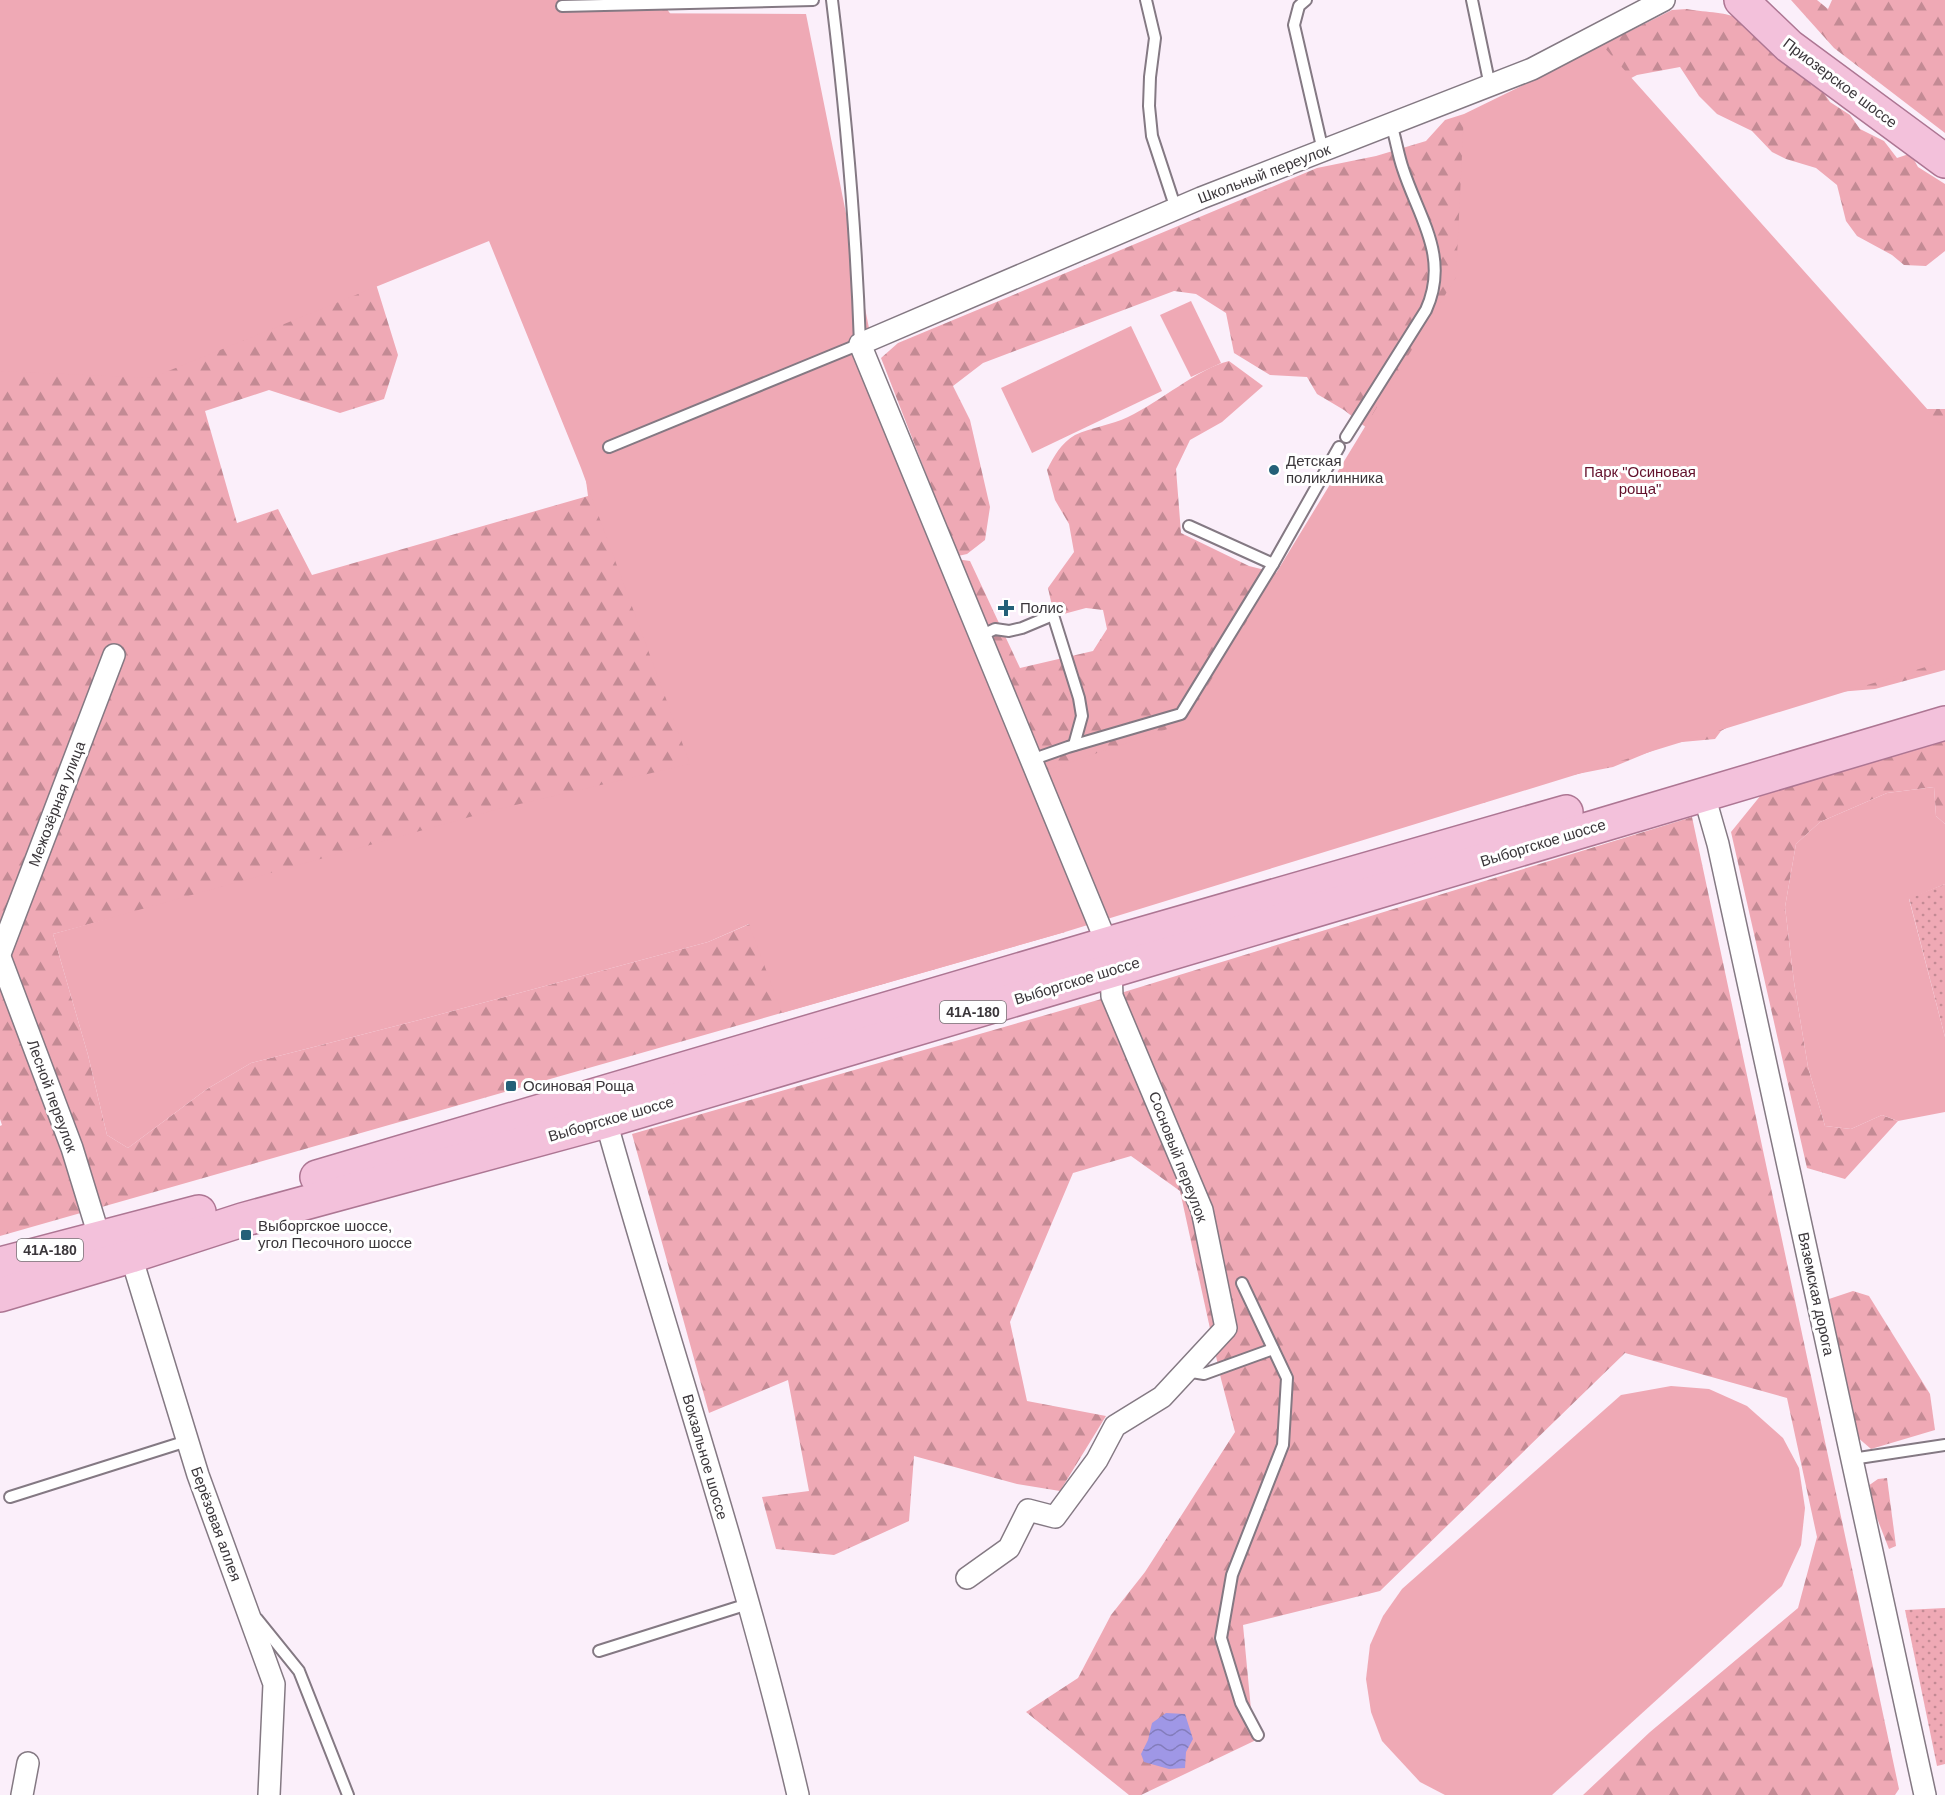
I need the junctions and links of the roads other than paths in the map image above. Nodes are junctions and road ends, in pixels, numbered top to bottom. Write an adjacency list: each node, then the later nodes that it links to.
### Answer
1 (813, 0): 8 (lane)
2 (832, 0): 14 (lane)
3 (1146, 0): 13 (lane)
4 (1306, 0): 11 (lane)
5 (1472, 0): 9 (lane)
6 (1664, 0): 9 (street, Школьный переулок)
7 (1741, 0): 12 (main road, Приозерское шоссе)
8 (562, 6)
9 (1490, 86): 10 (street, Школьный переулок)
10 (1391, 124): 11 (street, Школьный переулок); 15 (lane)
11 (1323, 151): 13 (street, Школьный переулок)
12 (1945, 161)
13 (1176, 209): 14 (street, Школьный переулок)
14 (860, 344): 16 (lane); 20 (street)
15 (1346, 437)
16 (609, 447)
17 (1339, 447): 19 (lane)
18 (1189, 526): 19 (lane)
19 (1273, 564): 24 (lane)
20 (980, 636): 24 (lane); 25 (street)
21 (114, 655): 27 (street, Межозёрная улица)
22 (1945, 701): 28 (main road, Выборгское шоссе / 41А-180)
23 (1945, 723): 26 (main road, Выборгское шоссе / 41А-180)
24 (1074, 745): 25 (lane)
25 (1031, 760): 28 (street)
26 (1704, 795): 28 (main road, Выборгское шоссе / 41А-180); 39 (street, Вяземская дорога)
27 (0, 955): 30 (street, Лесной переулок)
28 (1109, 958): 29 (main road, Выборгское шоссе / 41А-180); 30 (main road, Выборгское шоссе / 41А-180); 36 (street, Сосновый переулок)
29 (606, 1121): 31 (main road, Выборгское шоссе / 41А-180); 43 (street, Вокзальное шоссе)
30 (99, 1236): 32 (main road, Выборгское шоссе / 41А-180)
31 (131, 1256): 34 (main road, Выборгское шоссе / 41А-180); 37 (street, Берёзовая аллея)
32 (0, 1264)
33 (1242, 1283): 35 (lane)
34 (0, 1295)
35 (1273, 1349): 36 (lane); 45 (lane)
36 (1186, 1371): 41 (street, Сосновый переулок)
37 (187, 1441): 40 (lane); 42 (street, Берёзовая аллея)
38 (1945, 1445): 39 (lane)
39 (1852, 1459): 51 (street, Вяземская дорога)
40 (10, 1497)
41 (967, 1578)
42 (244, 1603): 48 (street, Берёзовая аллея); 49 (lane)
43 (748, 1604): 44 (lane); 50 (street, Вокзальное шоссе)
44 (599, 1651)
45 (1258, 1735)
46 (28, 1763): 47 (street)
47 (22, 1795)
48 (269, 1795)
49 (348, 1795)
50 (798, 1795)
51 (1925, 1795)

